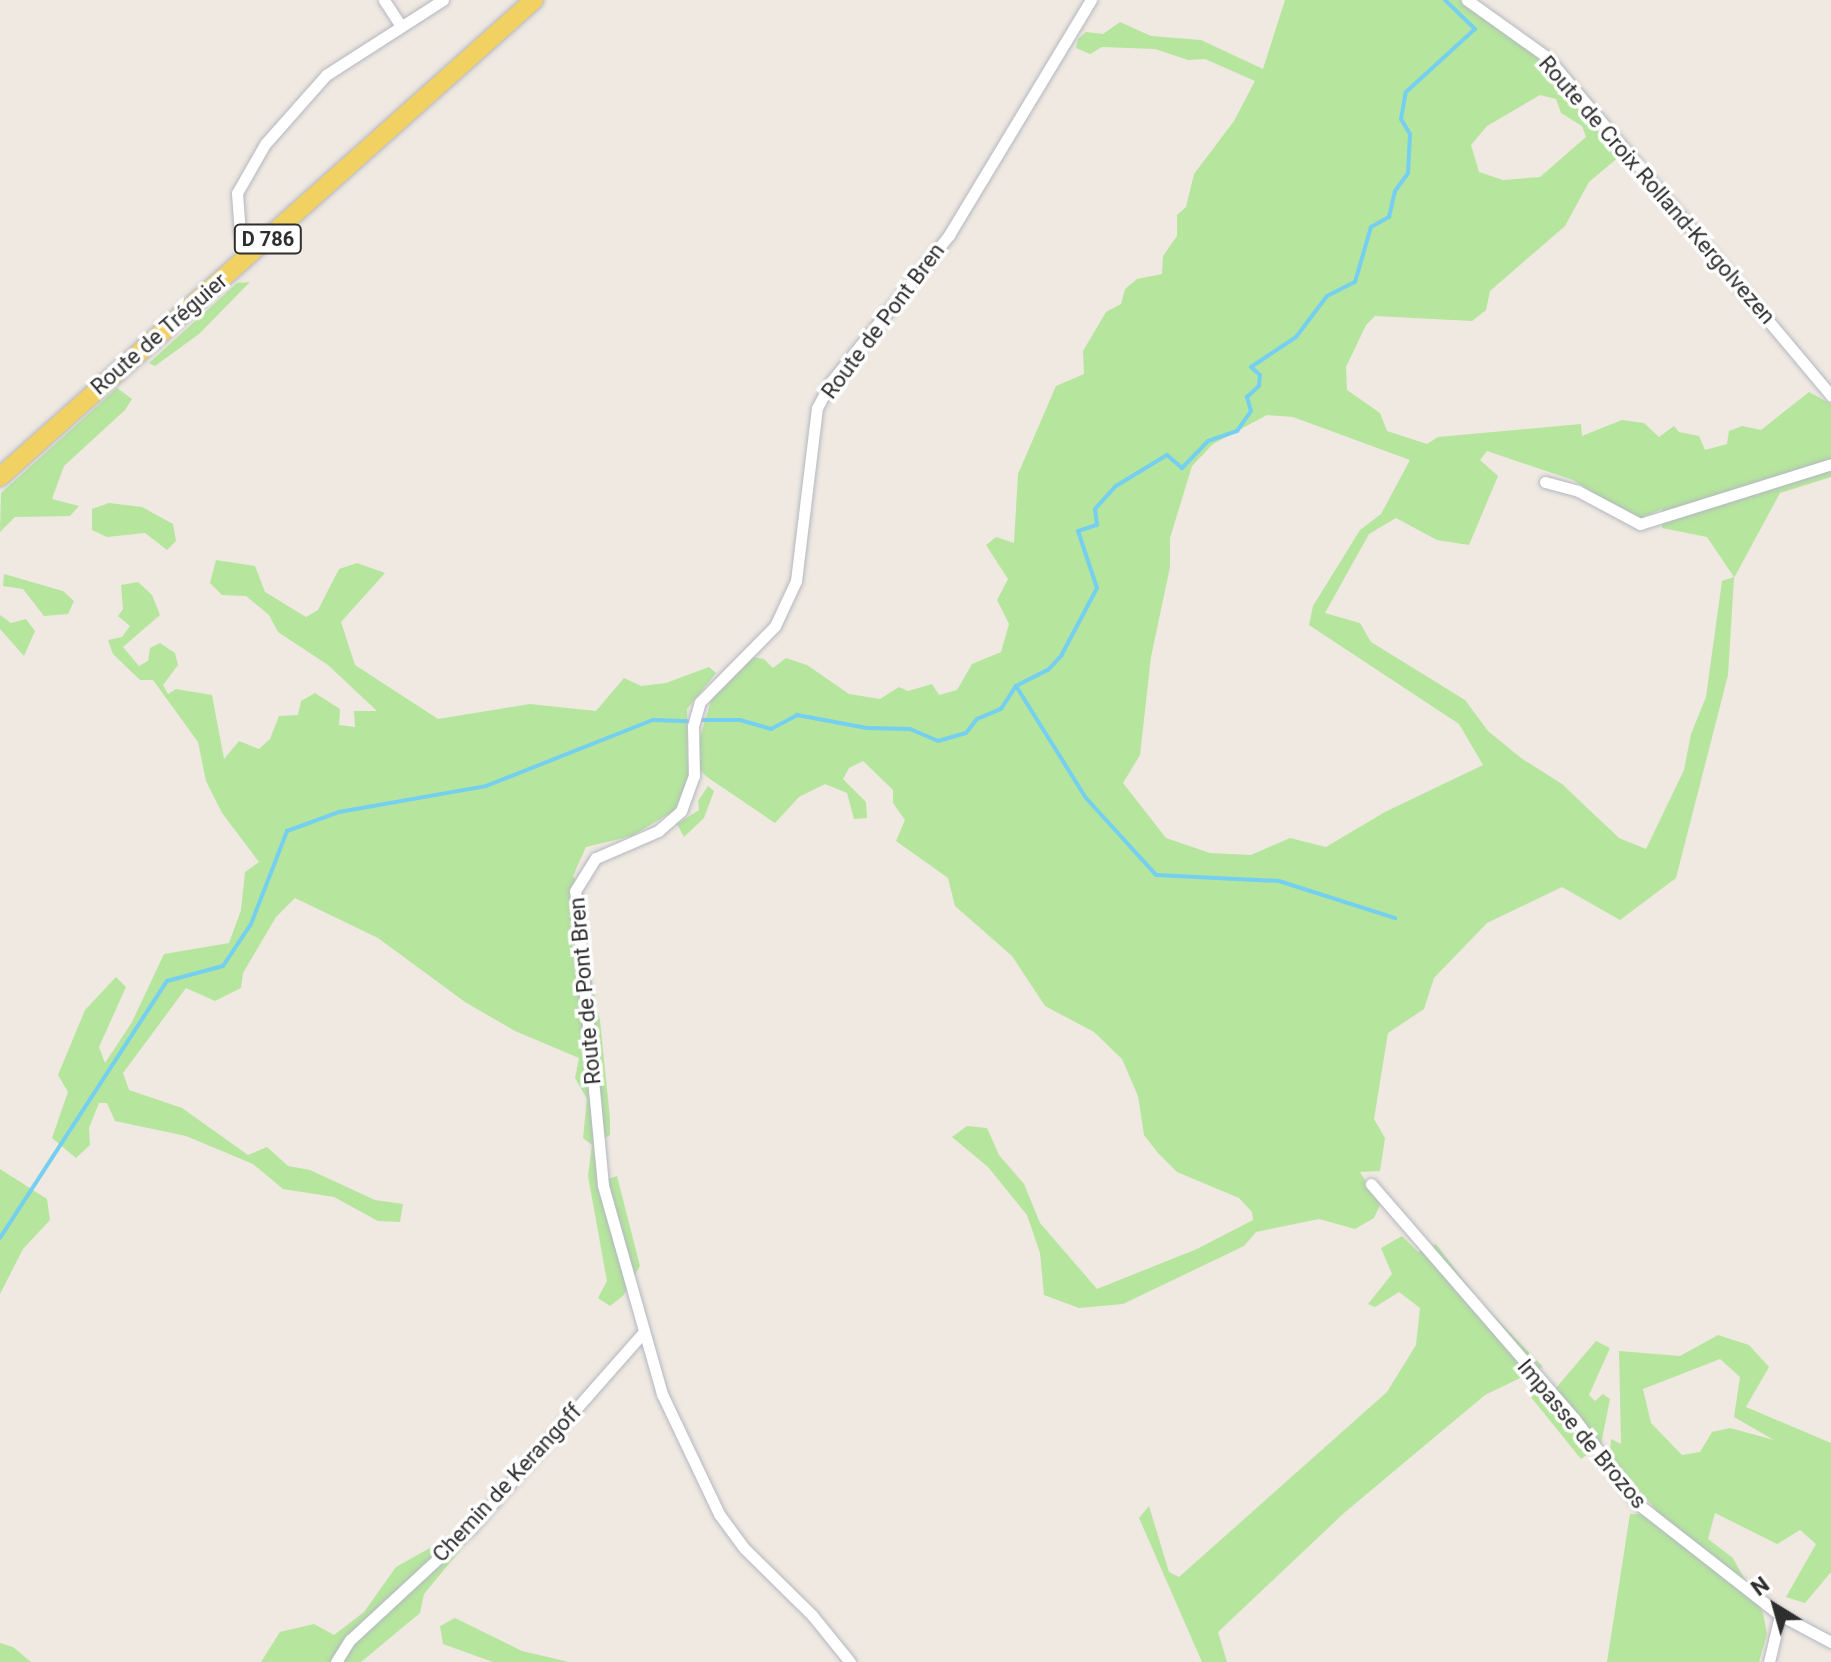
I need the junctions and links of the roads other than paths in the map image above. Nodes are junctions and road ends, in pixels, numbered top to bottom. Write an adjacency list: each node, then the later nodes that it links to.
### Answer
1 (384, 0): 6 (street)
2 (443, 0): 6 (street)
3 (534, 0): 7 (main road, Route de Tréguier / D 786)
4 (1091, 0): 13 (street, Route de Pont Bren)
5 (1467, 0): 8 (street, Route de Croix Rolland-Kergolvezen)
6 (401, 26): 7 (street)
7 (253, 251): 10 (main road, Route de Tréguier / D 786)
8 (1831, 396)
9 (1831, 464): 11 (street)
10 (0, 477)
11 (1545, 482)
12 (1371, 1184): 14 (street, Impasse de Brozos)
13 (642, 1334): 16 (street, Chemin de Kerangoff); 17 (street, Route de Pont Bren)
14 (1780, 1615): 15 (street, Impasse de Brozos); 18 (street)
15 (1831, 1642)
16 (336, 1662)
17 (850, 1662)
18 (1769, 1662)

